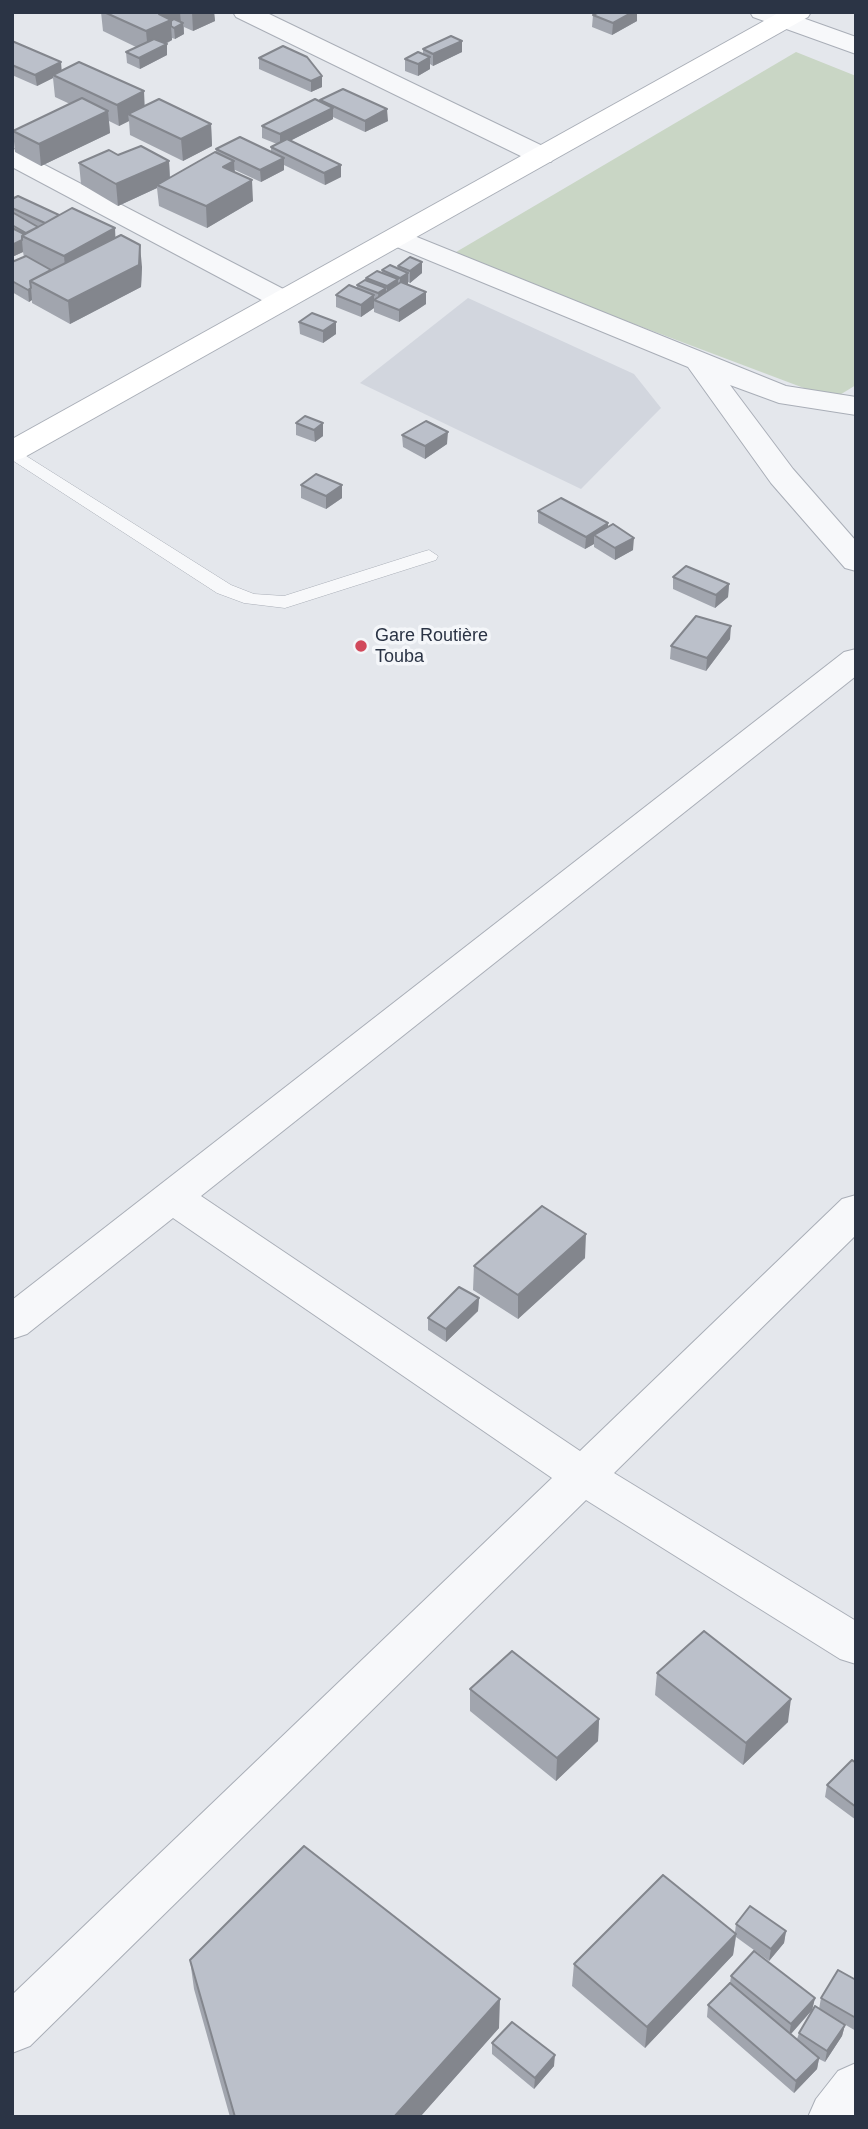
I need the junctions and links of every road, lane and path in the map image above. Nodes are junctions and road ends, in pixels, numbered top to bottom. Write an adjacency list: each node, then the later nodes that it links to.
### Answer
1 (245, 12): 5 (street)
2 (781, 15): 3 (street); 5 (main road)
3 (856, 46)
4 (12, 156): 7 (street)
5 (542, 156): 6 (main road)
6 (397, 237): 7 (main road); 8 (street)
7 (281, 299): 10 (main road)
8 (698, 361): 9 (street); 12 (street)
9 (856, 406)
10 (12, 452): 11 (lane)
11 (429, 556)
12 (856, 561)
13 (856, 659): 14 (street)
14 (172, 1197): 16 (street); 17 (street)
15 (856, 1210): 17 (street)
16 (12, 1323)
17 (583, 1476): 18 (street); 19 (street)
18 (856, 1646)
19 (12, 2029)
20 (856, 2088): 21 (street)
21 (834, 2117)

